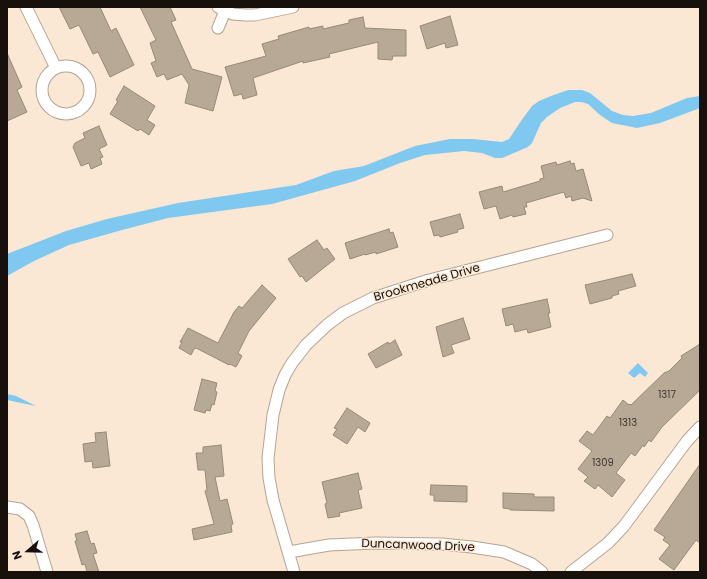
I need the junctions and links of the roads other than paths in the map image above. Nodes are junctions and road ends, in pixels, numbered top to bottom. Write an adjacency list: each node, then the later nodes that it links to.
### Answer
1 (26, 7): 5 (street)
2 (293, 7): 3 (street)
3 (221, 9): 4 (street)
4 (218, 28)
5 (56, 68): 5 (street)
6 (607, 235): 9 (street, Brookmeade Drive)
7 (700, 426): 13 (street)
8 (7, 507): 10 (street)
9 (289, 552): 11 (street, Brookmeade Drive); 12 (street, Duncanwood Drive)
10 (47, 572)
11 (294, 572)
12 (542, 572)
13 (571, 572)

